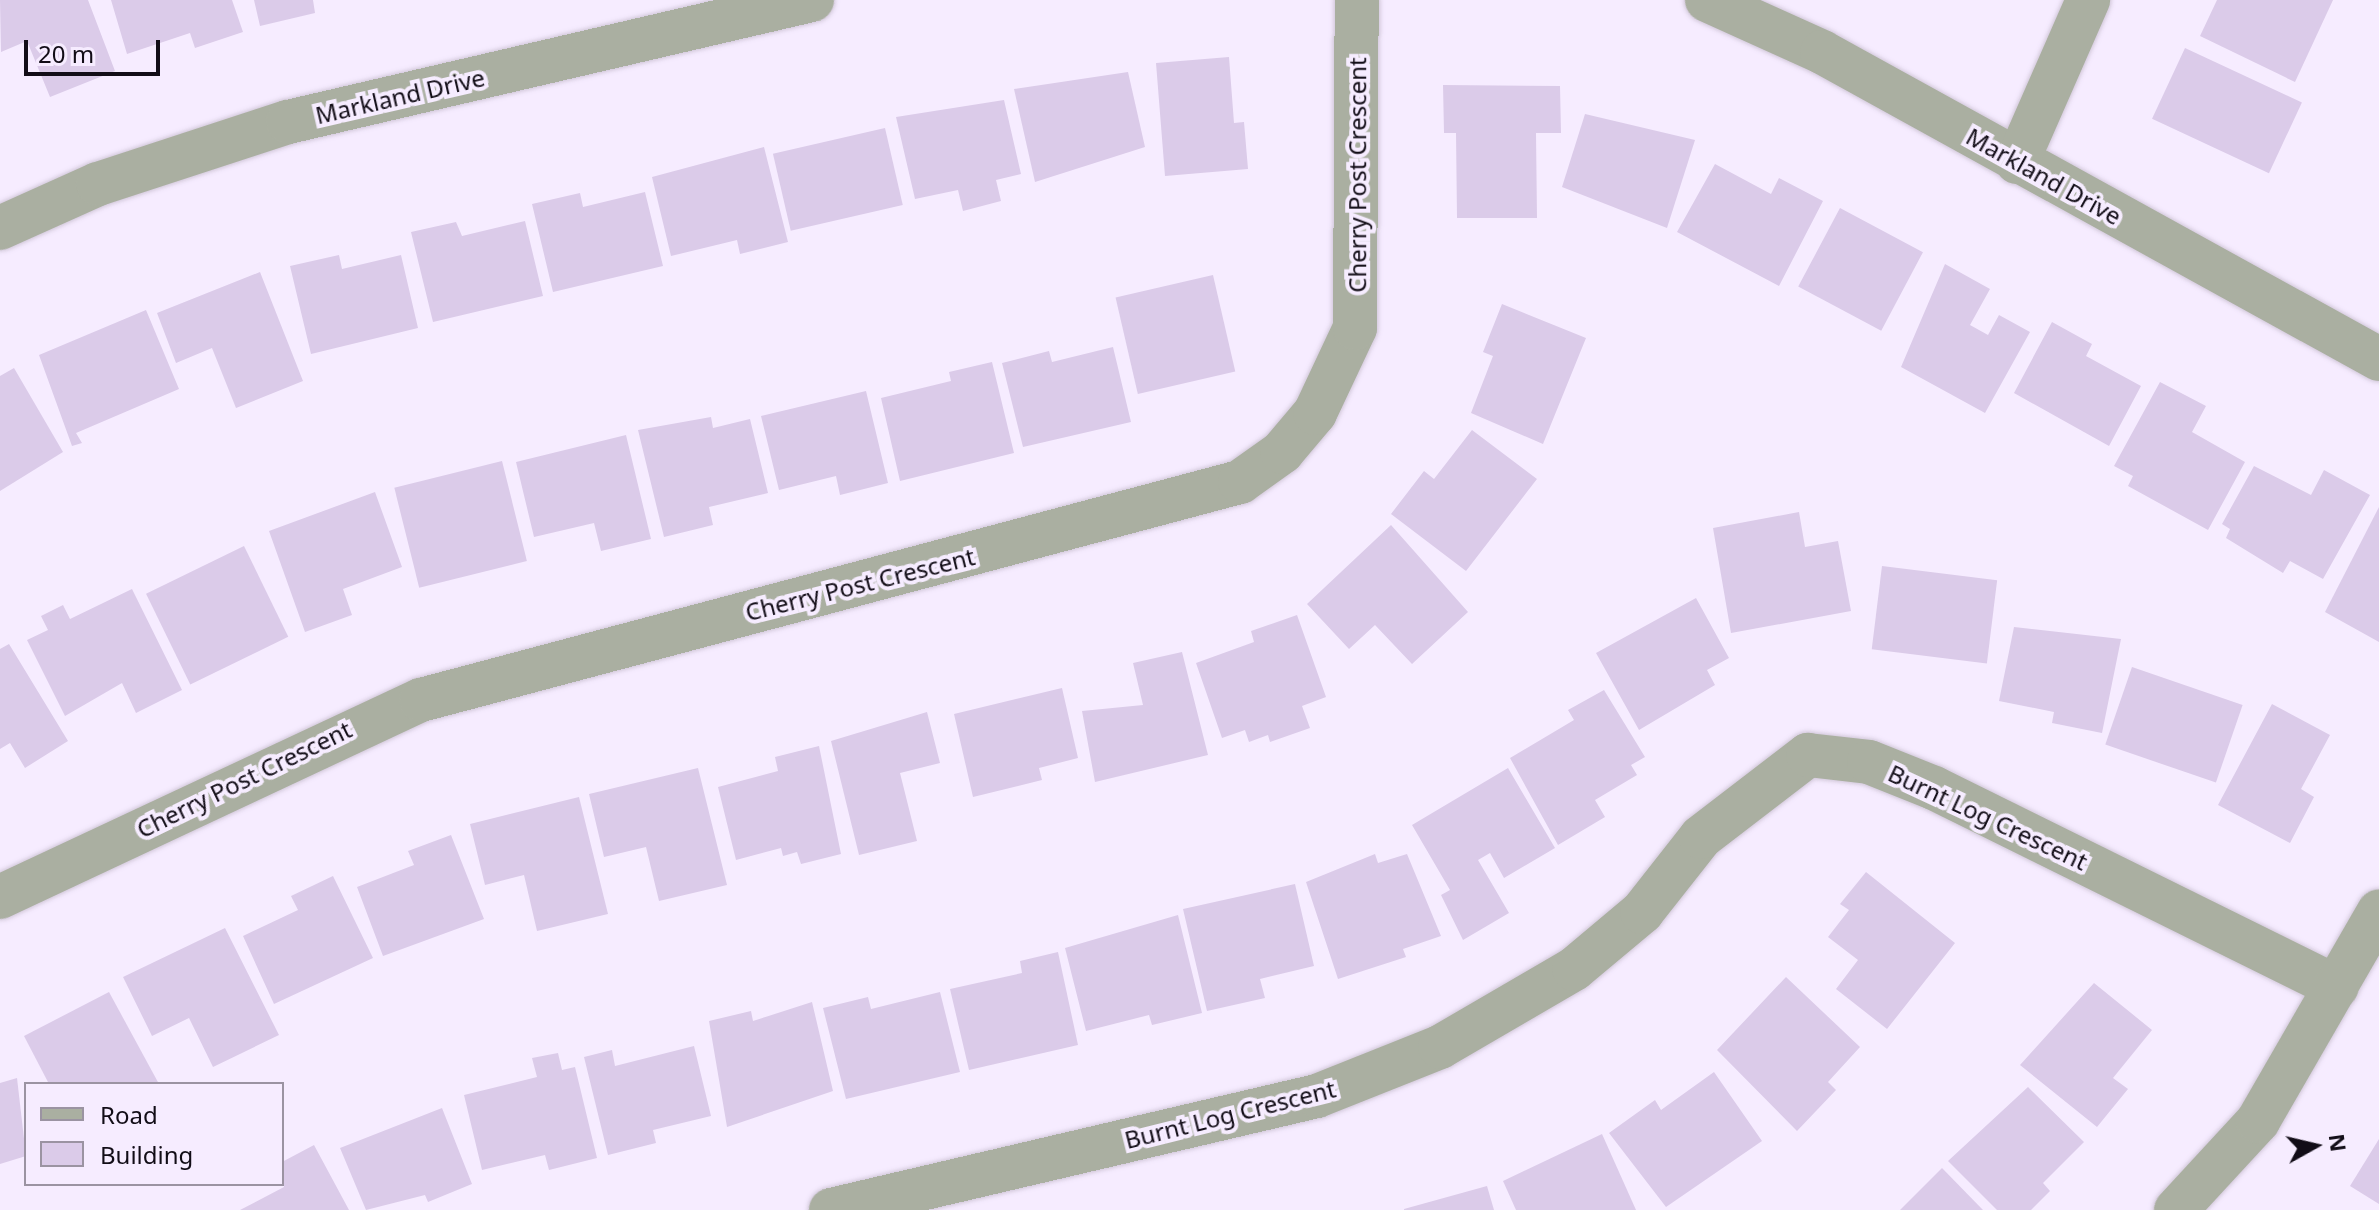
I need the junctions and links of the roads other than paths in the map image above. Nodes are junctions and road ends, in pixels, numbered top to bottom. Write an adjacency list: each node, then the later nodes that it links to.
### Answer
1 (812, 0): 5 (street, Markland Drive)
2 (1357, 0): 9 (street, Cherry Post Crescent)
3 (1707, 0): 6 (street, Markland Drive)
4 (2088, 0): 6 (street)
5 (723, 10): 7 (street, Markland Drive)
6 (2017, 162): 8 (street, Markland Drive)
7 (0, 228)
8 (2379, 359)
9 (0, 897)
10 (2379, 911): 11 (street)
11 (2336, 987): 12 (street, Burnt Log Crescent); 13 (street)
12 (831, 1210)
13 (2176, 1210)

